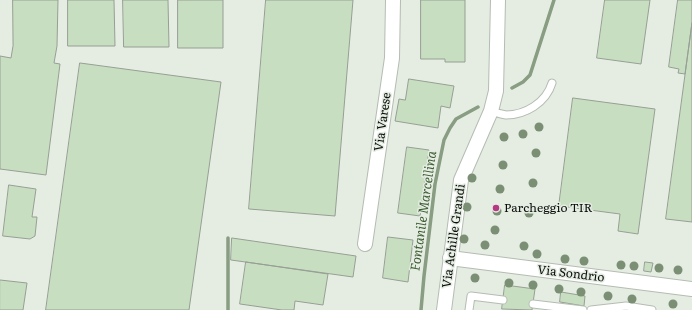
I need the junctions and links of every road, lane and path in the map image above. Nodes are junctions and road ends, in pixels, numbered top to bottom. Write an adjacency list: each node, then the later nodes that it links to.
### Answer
1 (393, 0): 5 (street, Via Varese)
2 (498, 0): 4 (street, Via Achille Grandi)
3 (552, 83): 4 (lane)
4 (491, 111): 6 (street, Via Achille Grandi)
5 (365, 244)
6 (450, 258): 7 (street, Via Sondrio); 10 (street, Via Achille Grandi)
7 (692, 289)
8 (503, 300): 11 (lane)
9 (533, 304): 12 (lane)
10 (444, 310)
11 (469, 310)
12 (583, 310)
13 (591, 310): 14 (lane)
14 (652, 310)

